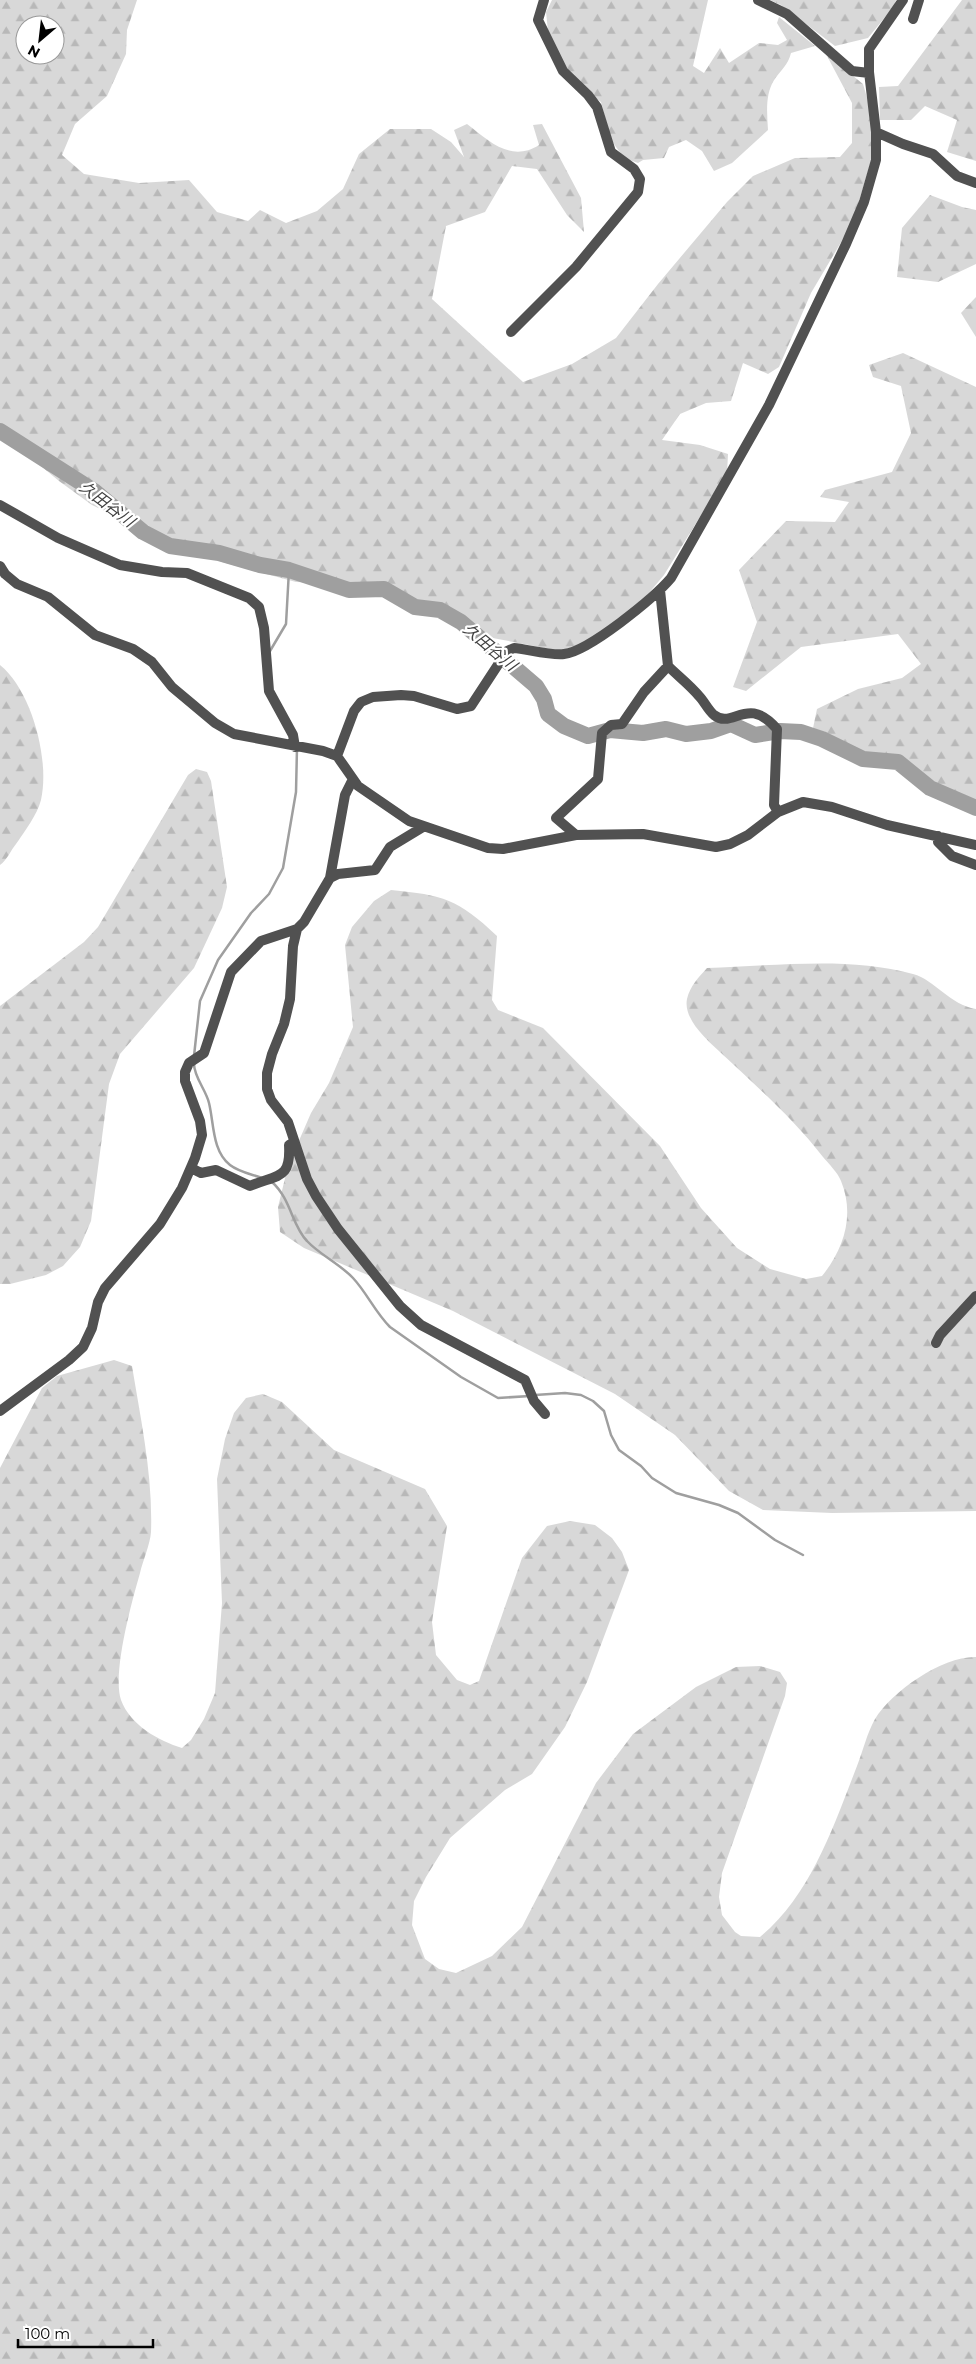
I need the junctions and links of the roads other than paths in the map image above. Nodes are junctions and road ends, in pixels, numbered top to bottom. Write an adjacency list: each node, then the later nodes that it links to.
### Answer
1 (544, 0): 9 (street)
2 (758, 0): 6 (street)
3 (903, 0): 6 (street)
4 (918, 0): 5 (street)
5 (913, 19)
6 (869, 73): 7 (street)
7 (876, 132): 8 (street); 12 (street)
8 (976, 182)
9 (511, 332)
10 (0, 505): 14 (street)
11 (0, 566): 14 (street)
12 (660, 590): 13 (street); 15 (street)
13 (668, 666): 17 (street); 19 (street)
14 (295, 747): 15 (street)
15 (337, 756): 16 (street)
16 (352, 781): 18 (street); 23 (street)
17 (778, 812): 19 (street); 20 (street)
18 (422, 827): 19 (street); 23 (street)
19 (576, 835)
20 (938, 836): 21 (street); 22 (street)
21 (976, 845)
22 (976, 865)
23 (330, 878): 24 (street)
24 (297, 929): 25 (street); 26 (street)
25 (294, 1142): 26 (street); 30 (street)
26 (191, 1168): 29 (street)
27 (976, 1296): 28 (street)
28 (936, 1343)
29 (0, 1411)
30 (545, 1414)

